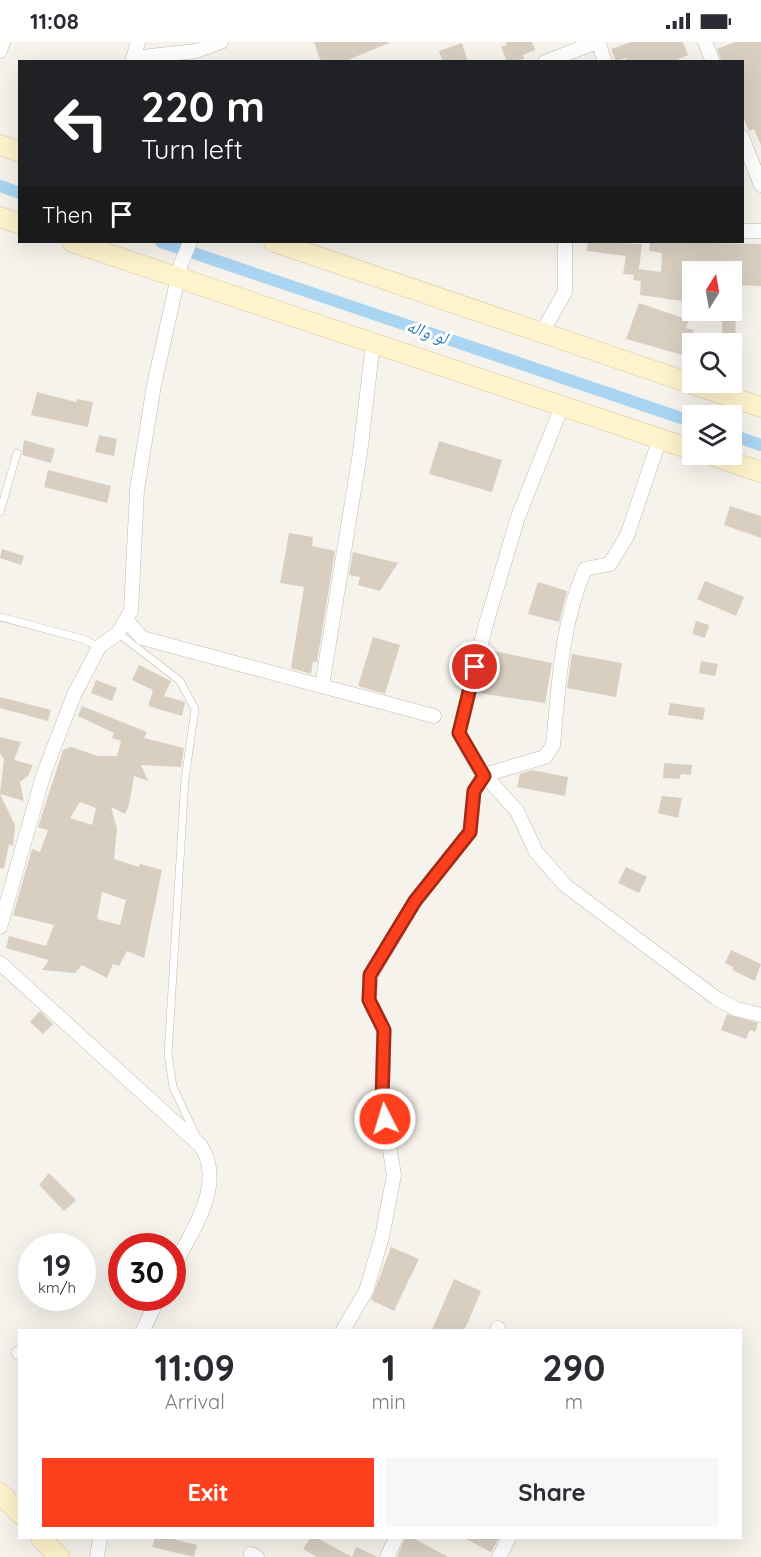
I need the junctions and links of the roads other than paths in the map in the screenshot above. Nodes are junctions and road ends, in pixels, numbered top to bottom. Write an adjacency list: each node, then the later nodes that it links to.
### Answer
1 (3, 42): 6 (street)
2 (138, 42): 7 (street)
3 (222, 42): 7 (street)
4 (597, 42): 8 (street); 9 (street)
5 (705, 42): 10 (street)
6 (0, 51)
7 (132, 60)
8 (550, 60)
9 (604, 60)
10 (712, 60)
11 (744, 142): 14 (street)
12 (0, 145): 13 (street)
13 (18, 151)
14 (761, 185)
15 (0, 217): 16 (street)
16 (18, 223)
17 (744, 231): 18 (street)
18 (761, 231)
19 (76, 243): 23 (street)
20 (190, 243): 23 (street)
21 (277, 243): 24 (street)
22 (565, 243): 24 (street)
23 (179, 271): 25 (street); 35 (street)
24 (541, 334): 27 (street)
25 (373, 343): 26 (street); 38 (street)
26 (561, 406): 28 (street); 40 (street)
27 (761, 407)
28 (660, 438): 29 (street); 40 (street)
29 (682, 446)
30 (17, 453): 33 (lane)
31 (740, 465): 32 (street)
32 (761, 472)
33 (0, 512)
34 (0, 617): 37 (lane)
35 (126, 619): 36 (street); 38 (street)
36 (118, 633): 37 (street); 44 (lane)
37 (99, 647): 41 (street)
38 (322, 686): 39 (street)
39 (434, 716)
40 (484, 776): 43 (street); 48 (street)
41 (0, 927)
42 (0, 963): 44 (street)
43 (761, 1015)
44 (201, 1146): 45 (street)
45 (186, 1242)
46 (152, 1311): 47 (street)
47 (143, 1329)
48 (344, 1329)
49 (0, 1493): 50 (street)
50 (18, 1512)
51 (42, 1539): 55 (street)
52 (100, 1539): 56 (street)
53 (396, 1539): 57 (street)
54 (508, 1539): 58 (street)
55 (59, 1557)
56 (97, 1557)
57 (387, 1557)
58 (499, 1557)

